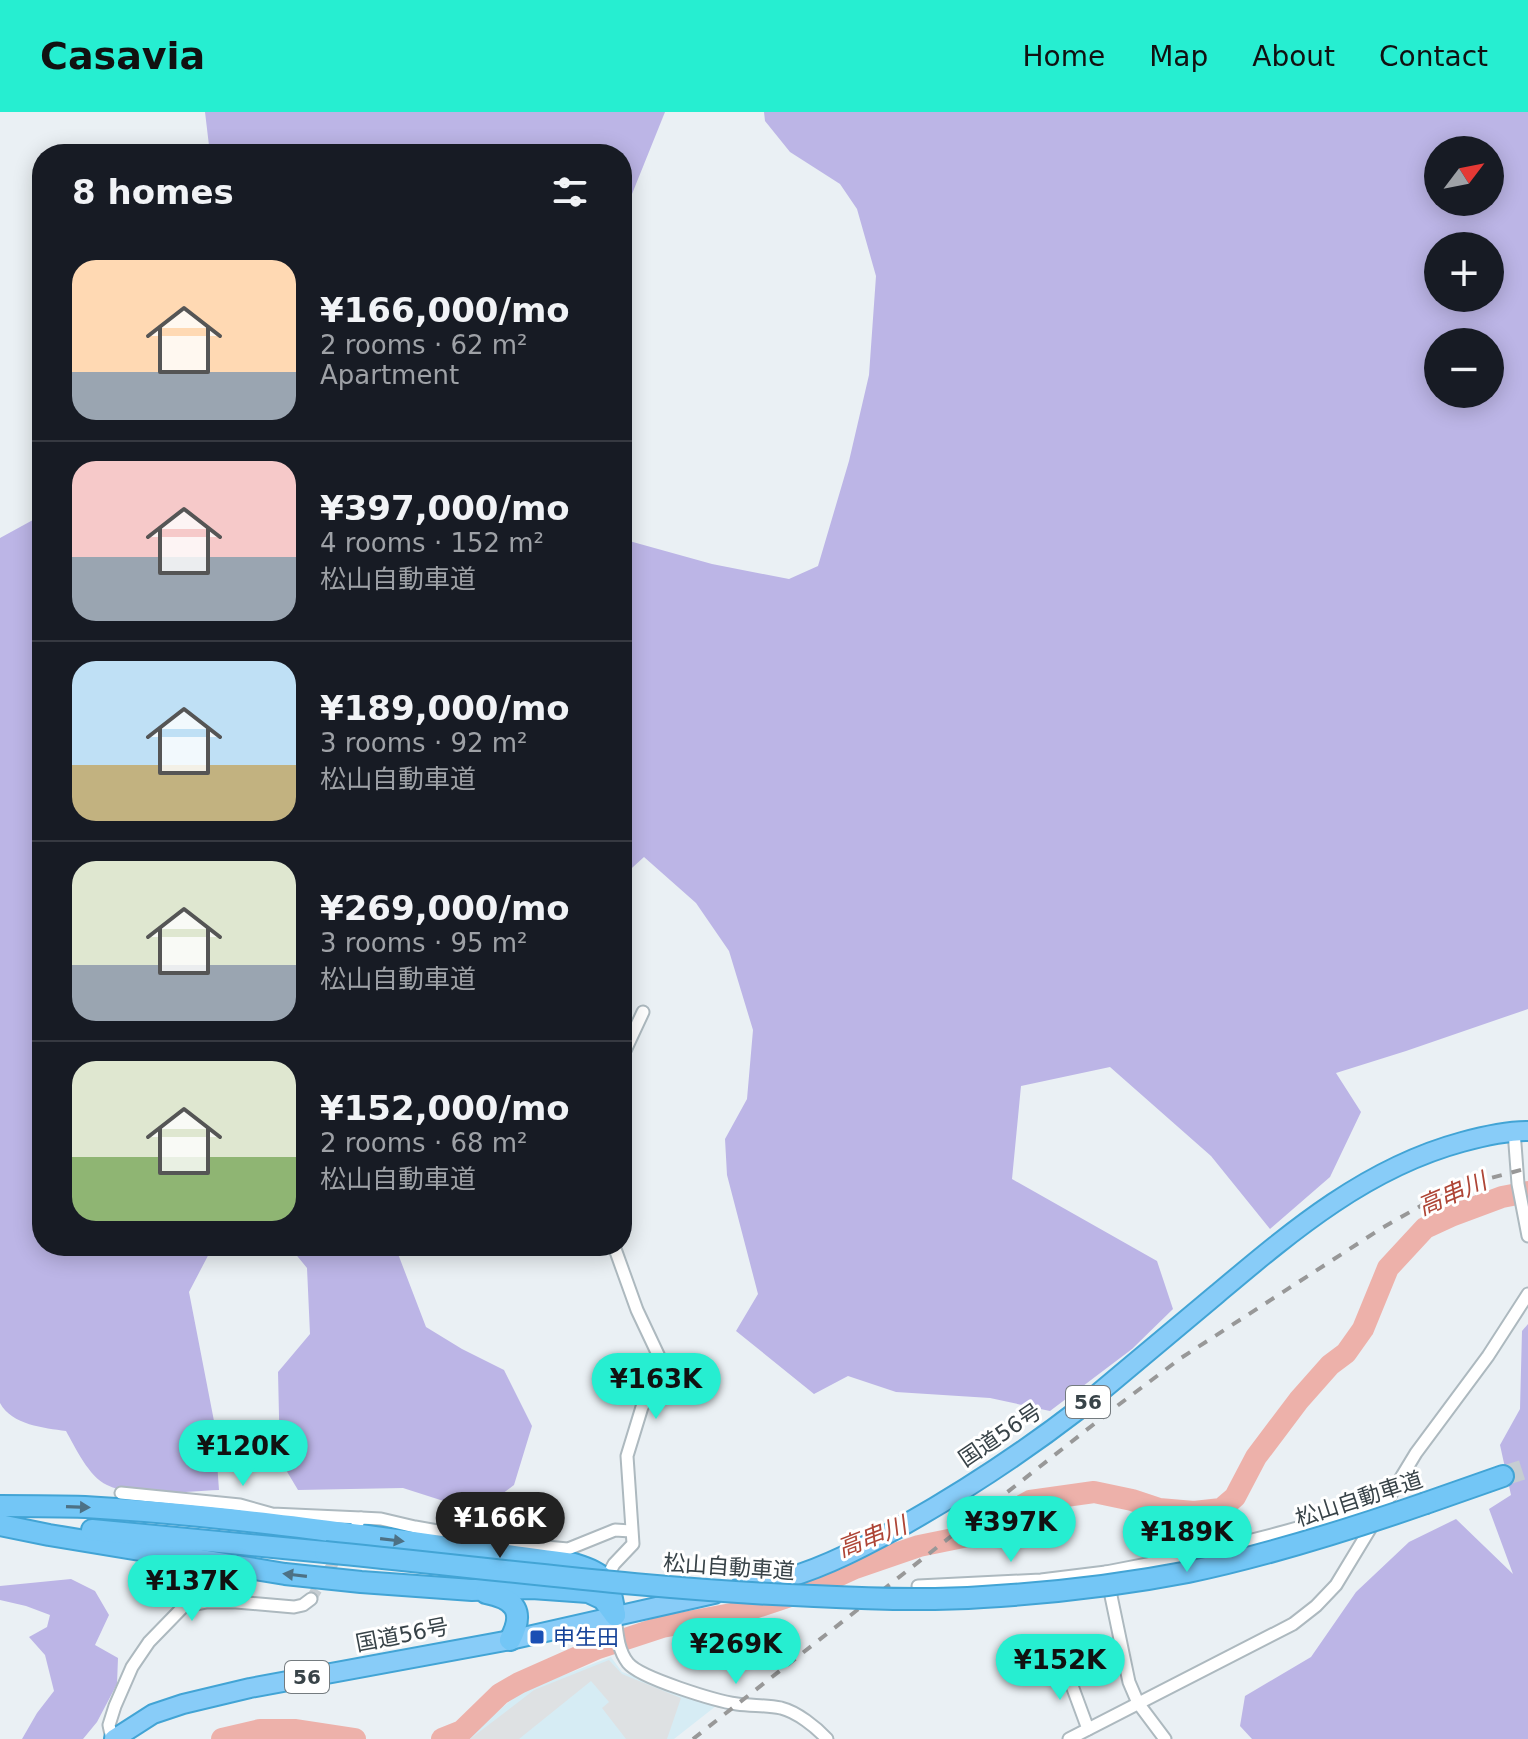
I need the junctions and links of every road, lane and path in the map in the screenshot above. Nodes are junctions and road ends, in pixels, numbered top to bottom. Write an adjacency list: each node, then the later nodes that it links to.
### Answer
1 (643, 1012): 2 (street)
2 (632, 1036)
3 (1521, 1131): 4 (street); 18 (highway, 国道56号 / 56)
4 (1528, 1236)
5 (618, 1256): 12 (street)
6 (1528, 1294): 9 (street)
7 (1503, 1476): 14 (highway, 松山自動車道, bridge)
8 (121, 1493): 12 (street)
9 (1388, 1500): 13 (street); 21 (street)
10 (0, 1506): 14 (highway, one-way to 14)
11 (0, 1523): 14 (highway, bridge); 16 (highway, one-way to 11)
12 (631, 1531): 14 (street)
13 (1106, 1572): 15 (street); 21 (street)
14 (603, 1585): 16 (highway); 18 (highway)
15 (918, 1586)
16 (472, 1590): 19 (highway)
17 (311, 1599): 23 (street)
18 (616, 1622): 19 (highway, 国道56号 / 56); 24 (street)
19 (510, 1640): 23 (highway, 国道56号 / 56)
20 (1064, 1664): 22 (street)
21 (1138, 1703): 22 (street); 26 (street)
22 (1088, 1729): 25 (street)
23 (113, 1739)
24 (827, 1739)
25 (1069, 1739)
26 (1165, 1739)

